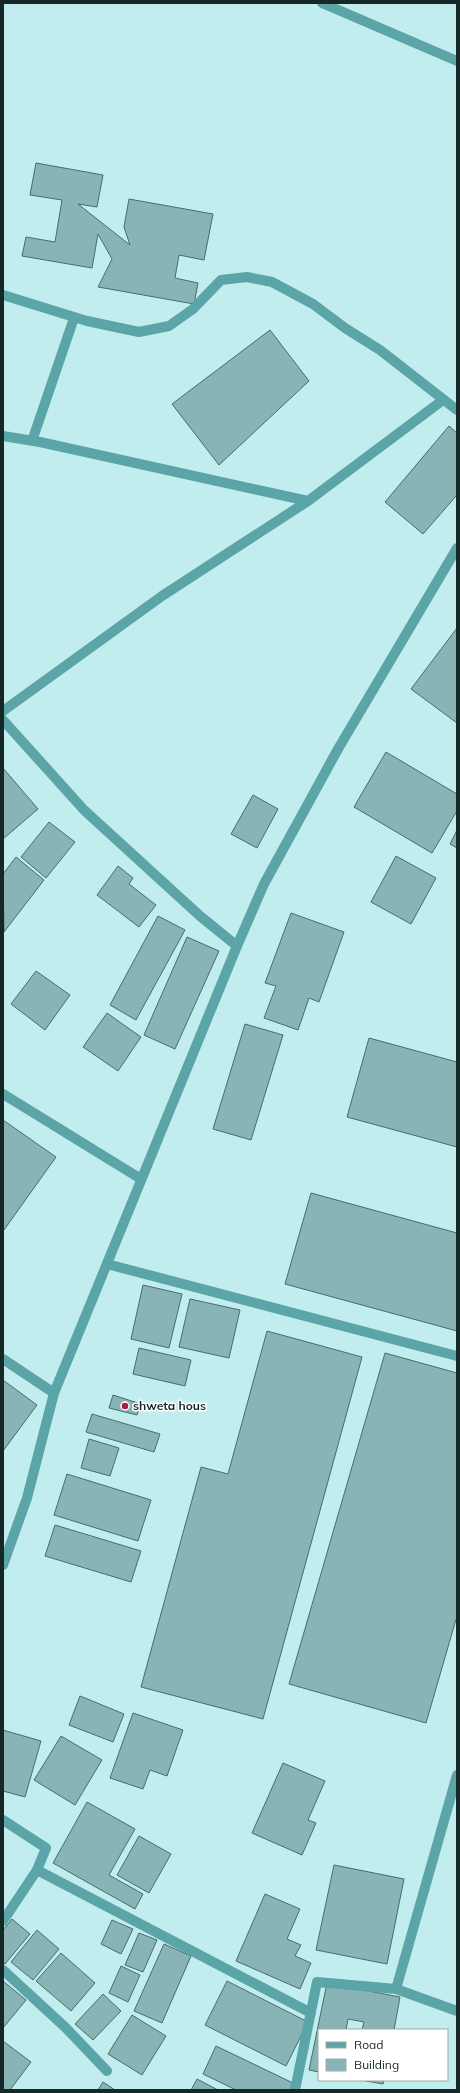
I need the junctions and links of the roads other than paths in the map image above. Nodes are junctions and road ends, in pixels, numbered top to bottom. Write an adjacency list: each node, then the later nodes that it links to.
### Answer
1 (322, 3): 2 (street)
2 (457, 62)
3 (3, 295): 4 (street)
4 (74, 318): 5 (street); 8 (street)
5 (443, 400): 6 (street); 9 (street)
6 (457, 410)
7 (3, 436): 8 (street)
8 (32, 441): 9 (street)
9 (308, 501): 11 (street)
10 (457, 548): 13 (street)
11 (3, 711)
12 (3, 720): 13 (street)
13 (237, 946): 15 (street)
14 (3, 1094): 15 (street)
15 (141, 1179): 16 (street)
16 (107, 1264): 17 (street); 19 (street)
17 (457, 1356)
18 (3, 1359): 19 (street)
19 (54, 1393): 20 (street)
20 (3, 1565)
21 (457, 1775): 26 (street)
22 (3, 1820): 23 (street)
23 (37, 1870): 24 (street); 28 (street)
24 (3, 1921)
25 (3, 1970): 29 (street)
26 (396, 1989): 27 (street); 28 (street)
27 (457, 2011)
28 (311, 2012): 30 (street)
29 (107, 2071)
30 (295, 2090)

